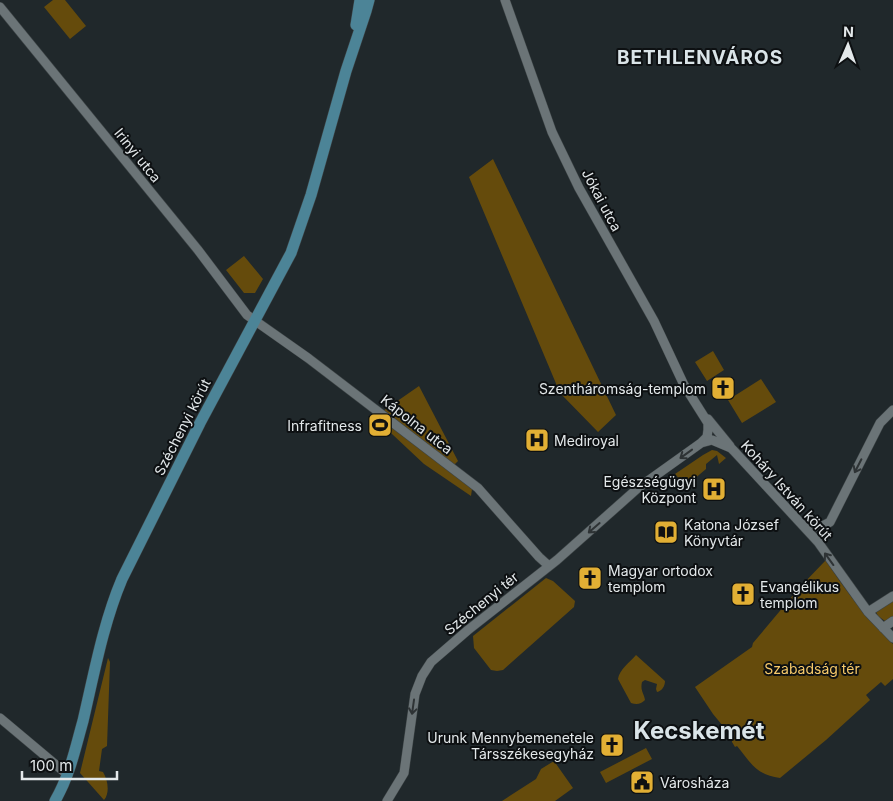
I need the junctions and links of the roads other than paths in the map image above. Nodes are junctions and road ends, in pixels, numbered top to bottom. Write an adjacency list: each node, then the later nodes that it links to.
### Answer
1 (360, 0): 5 (main road, Széchenyi körút)
2 (369, 0): 5 (main road, Széchenyi körút)
3 (505, 0): 7 (street, Jókai utca)
4 (0, 7): 6 (street, Irinyi utca)
5 (346, 71): 6 (main road, Széchenyi körút)
6 (255, 320): 12 (street, Kápolna utca); 19 (main road, Széchenyi körút)
7 (696, 402): 9 (street); 10 (street, Koháry István körút)
8 (893, 410): 11 (street, one-way to 11)
9 (701, 443): 10 (street); 12 (street, Széchenyi tér, one-way to 12)
10 (727, 446): 11 (street, Koháry István körút)
11 (803, 525): 14 (street, Koháry István körút, one-way to 11)
12 (549, 566): 21 (street, Széchenyi tér, one-way to 21)
13 (893, 596): 14 (street)
14 (868, 612): 16 (street, Koháry István körút)
15 (893, 621): 16 (street)
16 (883, 628): 17 (street, Koháry István körút)
17 (893, 638)
18 (0, 718): 19 (street)
19 (68, 775): 20 (main road, Széchenyi körút)
20 (55, 801)
21 (387, 801)

